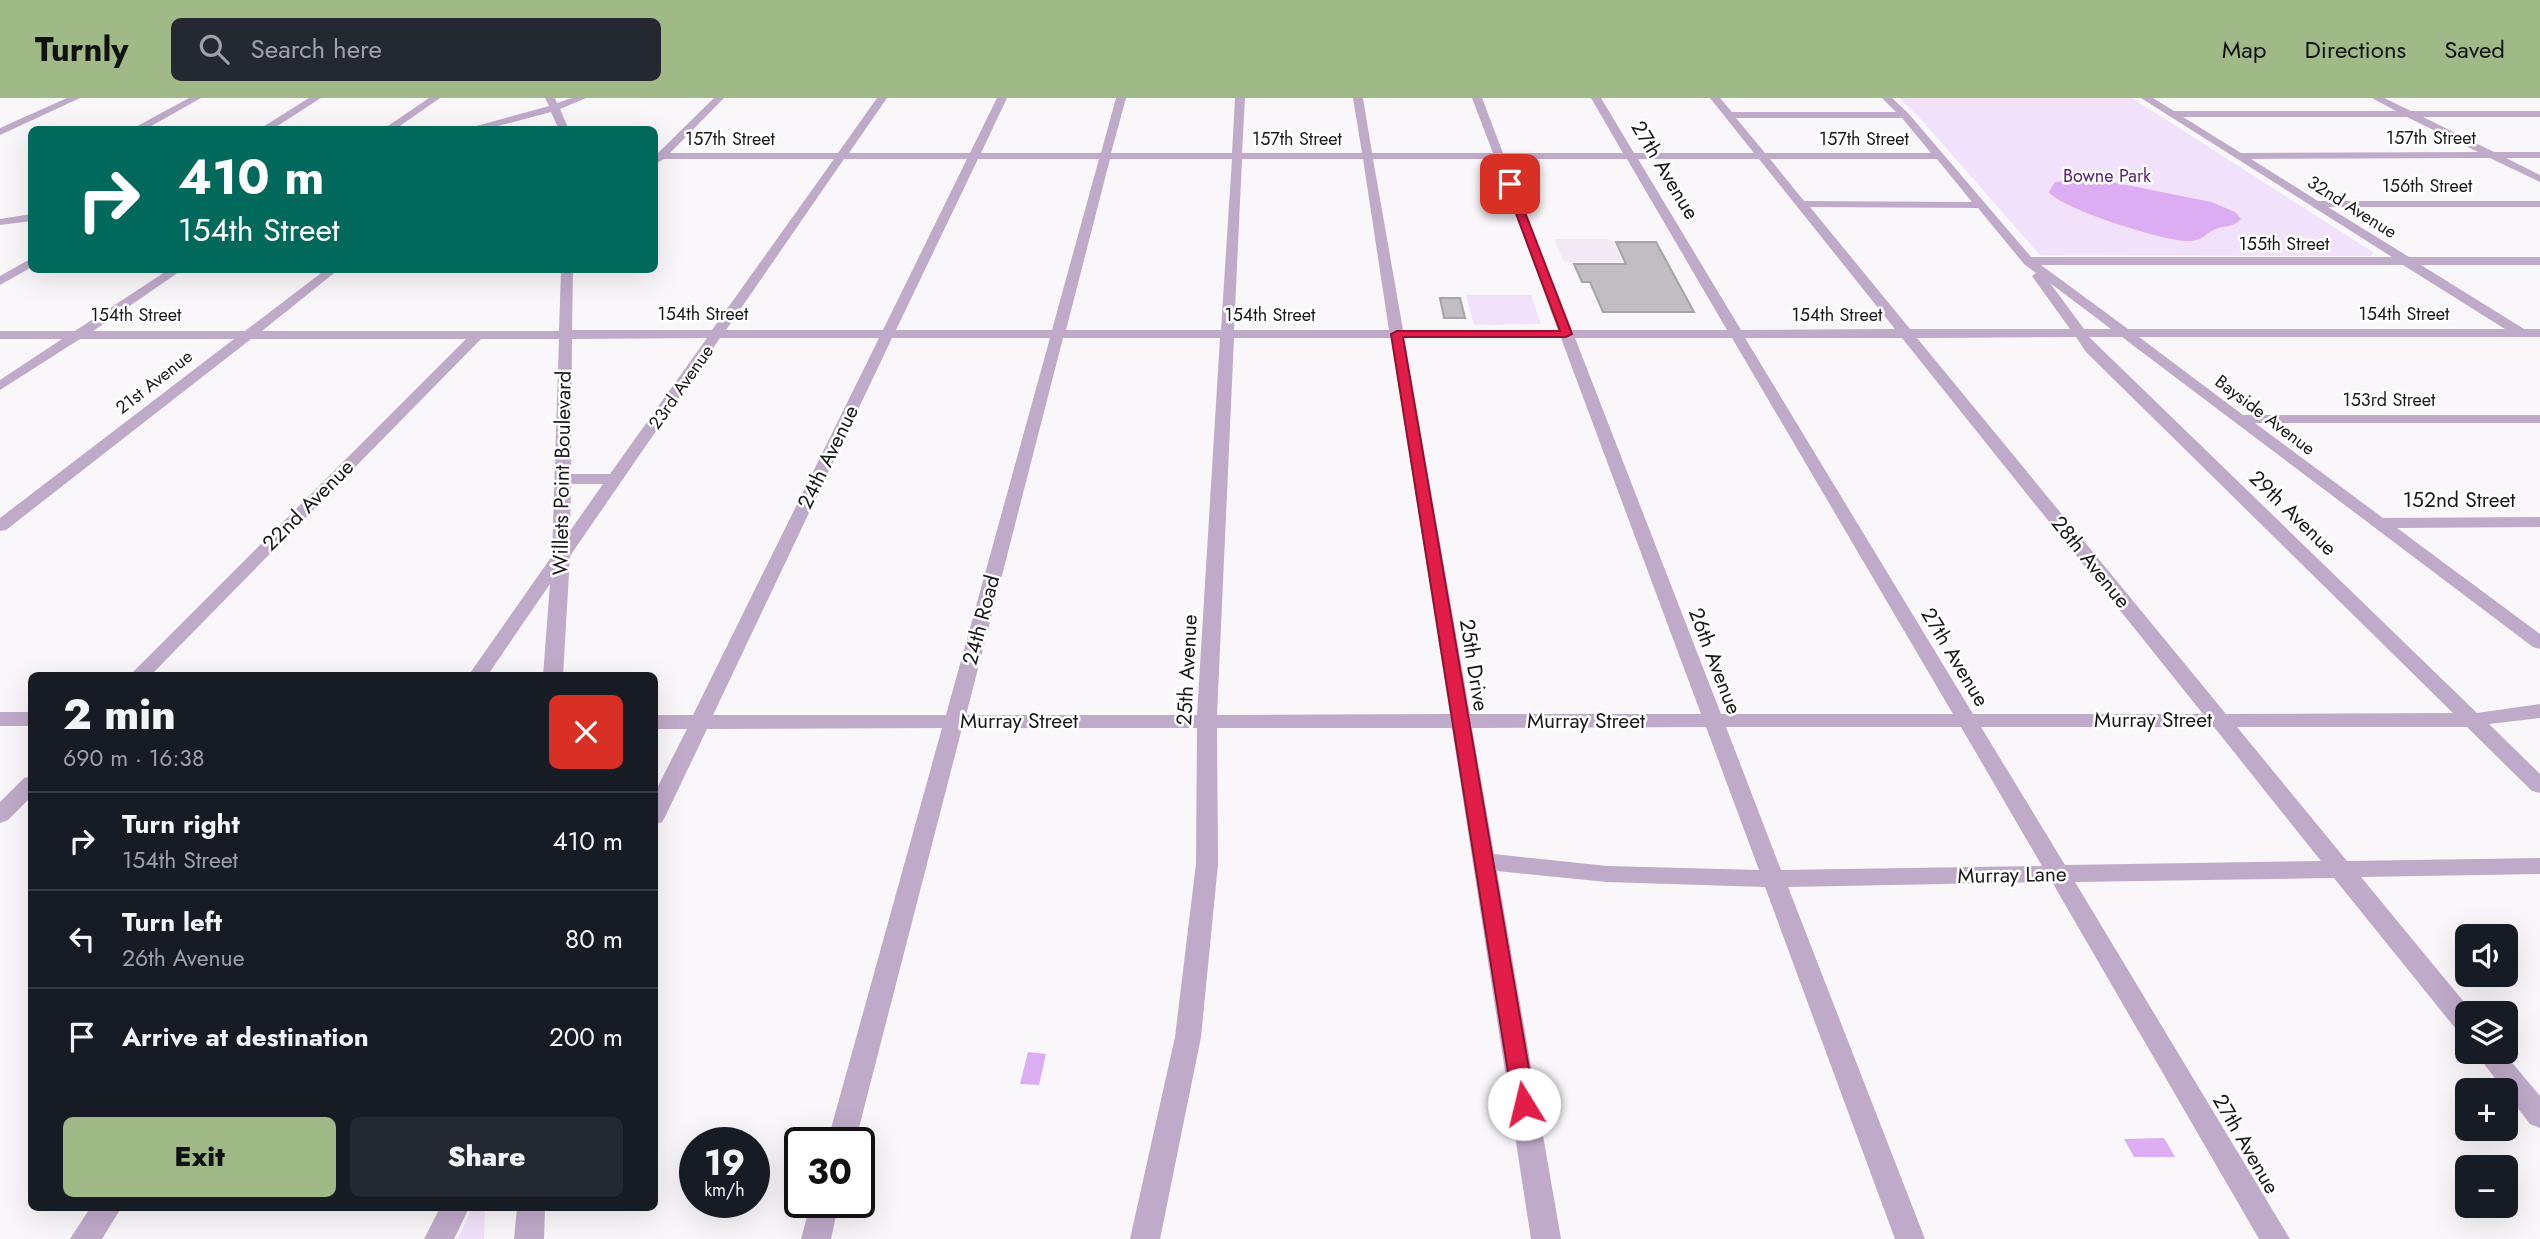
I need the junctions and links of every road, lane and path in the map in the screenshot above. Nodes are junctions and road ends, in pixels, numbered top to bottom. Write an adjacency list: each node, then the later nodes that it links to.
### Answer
1 (75, 98): 29 (street)
2 (196, 98): 24 (street)
3 (316, 98): 25 (street)
4 (435, 98): 26 (street)
5 (581, 98): 18 (street)
6 (719, 98): 32 (street)
7 (882, 98): 33 (street, 23rd Avenue)
8 (1002, 98): 34 (street, 24th Avenue)
9 (1121, 98): 35 (street, 24th Road)
10 (1240, 98): 36 (street, 25th Avenue)
11 (1359, 98): 37 (street, 25th Drive)
12 (1477, 98): 38 (street, 26th Avenue)
13 (1596, 98): 39 (street, 27th Avenue)
14 (1715, 98): 23 (street, 28th Avenue)
15 (1887, 98): 19 (street)
16 (2146, 98): 20 (street, 32nd Avenue)
17 (2377, 98): 21 (street)
18 (552, 103): 27 (street); 28 (street)
19 (1905, 114): 23 (street); 41 (street)
20 (2171, 114): 21 (street); 42 (street, 32nd Avenue)
21 (2409, 114): 22 (street); 30 (street)
22 (2540, 114)
23 (1728, 115): 40 (street, 28th Avenue)
24 (143, 126)
25 (269, 126)
26 (393, 126)
27 (485, 126)
28 (562, 126)
29 (0, 132)
30 (2492, 155): 31 (street, 157th Street); 42 (street, 157th Street); 44 (street)
31 (2540, 155)
32 (658, 156)
33 (841, 156): 34 (street, 157th Street); 43 (street, 157th Street); 60 (street, 23rd Avenue)
34 (974, 156): 35 (street, 157th Street); 61 (street, 24th Avenue)
35 (1105, 156): 36 (street, 157th Street); 67 (street, 24th Road)
36 (1237, 156): 37 (street, 157th Street); 68 (street, 25th Avenue)
37 (1368, 156): 38 (street, 157th Street); 69 (street, 25th Drive)
38 (1499, 156): 39 (street, 157th Street); 70 (street, 26th Avenue)
39 (1630, 156): 40 (street, 157th Street); 71 (street, 27th Avenue)
40 (1762, 156): 41 (street, 157th Street); 45 (street, 28th Avenue)
41 (1939, 156): 48 (street)
42 (2238, 156): 46 (street, 32nd Avenue)
43 (658, 158)
44 (2540, 179)
45 (1801, 204): 48 (street); 72 (street, 28th Avenue)
46 (2314, 204): 47 (street, 156th Street); 52 (street, 32nd Avenue)
47 (2540, 204)
48 (1981, 205): 51 (street, Bayside Avenue)
49 (28, 218): 50 (street)
50 (0, 222)
51 (2028, 261): 52 (street, 155th Street); 62 (street, 29th Avenue); 63 (street, Bayside Avenue)
52 (2406, 261): 53 (street, 155th Street); 64 (street, 32nd Avenue)
53 (2540, 261)
54 (28, 264): 58 (street)
55 (171, 273): 74 (street)
56 (328, 273): 66 (street, 21st Avenue)
57 (567, 273): 59 (street, Willets Point Boulevard)
58 (0, 281)
59 (565, 329): 60 (street, 154th Street); 75 (street, 154th Street); 80 (street, Willets Point Boulevard)
60 (719, 333): 61 (street, 154th Street); 81 (street, 23rd Avenue)
61 (889, 333): 67 (street, 154th Street); 97 (street, 24th Avenue)
62 (2079, 333): 63 (street, 154th Street); 72 (street, 154th Street); 96 (street, 29th Avenue)
63 (2125, 333): 64 (street, 154th Street); 78 (street, Bayside Avenue)
64 (2521, 333): 65 (street, 154th Street); 76 (street, 32nd Avenue)
65 (2540, 333)
66 (248, 334): 74 (street, 154th Street); 75 (street, 154th Street); 84 (street, 21st Avenue)
67 (1058, 334): 68 (street, 154th Street); 98 (street, 24th Road)
68 (1227, 334): 69 (street, 154th Street); 99 (street, 25th Avenue)
69 (1397, 334): 70 (street, 154th Street); 100 (street, 25th Drive)
70 (1566, 334): 71 (street, 154th Street); 101 (street, 26th Avenue)
71 (1737, 334): 72 (street, 154th Street); 94 (street, 27th Avenue)
72 (1906, 334): 95 (street, 28th Avenue)
73 (0, 335): 74 (street, 154th Street)
74 (78, 335): 77 (street)
75 (477, 335): 87 (street, 22nd Avenue)
76 (2540, 345)
77 (0, 386)
78 (2237, 419): 79 (street, 153rd Street); 83 (street, Bayside Avenue)
79 (2540, 419)
80 (562, 479): 81 (street); 85 (street, Willets Point Boulevard)
81 (616, 479): 85 (street, 23rd Avenue)
82 (2540, 522): 83 (street, 152nd Street)
83 (2377, 523): 86 (street, Bayside Avenue)
84 (0, 526)
85 (561, 558): 88 (street, 23rd Avenue); 89 (street, Willets Point Boulevard)
86 (2540, 643)
87 (142, 672)
88 (480, 672)
89 (553, 672)
90 (2540, 711): 91 (street, Murray Street)
91 (2518, 714): 96 (street, Murray Street); 103 (street, Murray Street)
92 (0, 719): 93 (street)
93 (28, 719)
94 (1966, 720): 95 (street, Murray Street); 101 (street, Murray Street); 111 (street, 27th Avenue)
95 (2219, 720): 96 (street, Murray Street); 110 (street, 28th Avenue)
96 (2473, 720): 104 (street, 29th Avenue)
97 (701, 721): 98 (street, Murray Street); 102 (street, Murray Street); 106 (street, 24th Avenue)
98 (954, 721): 99 (street, Murray Street); 116 (street, 24th Road)
99 (1207, 721): 100 (street, Murray Street); 125 (street, 25th Avenue)
100 (1460, 721): 101 (street, Murray Street); 108 (street, 25th Drive)
101 (1713, 721): 112 (street, 26th Avenue)
102 (658, 722)
103 (2540, 722)
104 (2540, 786)
105 (28, 787): 107 (street)
106 (658, 809)
107 (0, 815)
108 (1485, 861): 112 (street, Murray Lane); 126 (street, 25th Drive)
109 (2540, 866): 110 (street, Murray Lane)
110 (2341, 870): 111 (street, Murray Lane); 113 (street, 28th Avenue)
111 (2061, 874): 112 (street, Murray Lane); 128 (street, 27th Avenue)
112 (1772, 878): 127 (street, 26th Avenue)
113 (2455, 1010)
114 (2498, 1064): 115 (street)
115 (2540, 1115)
116 (845, 1127)
117 (105, 1211): 121 (street)
118 (453, 1211): 122 (street)
119 (531, 1211): 123 (street)
120 (821, 1218): 124 (street)
121 (86, 1239)
122 (439, 1239)
123 (530, 1239)
124 (816, 1239)
125 (1144, 1239)
126 (1546, 1239)
127 (1910, 1239)
128 (2275, 1239)

